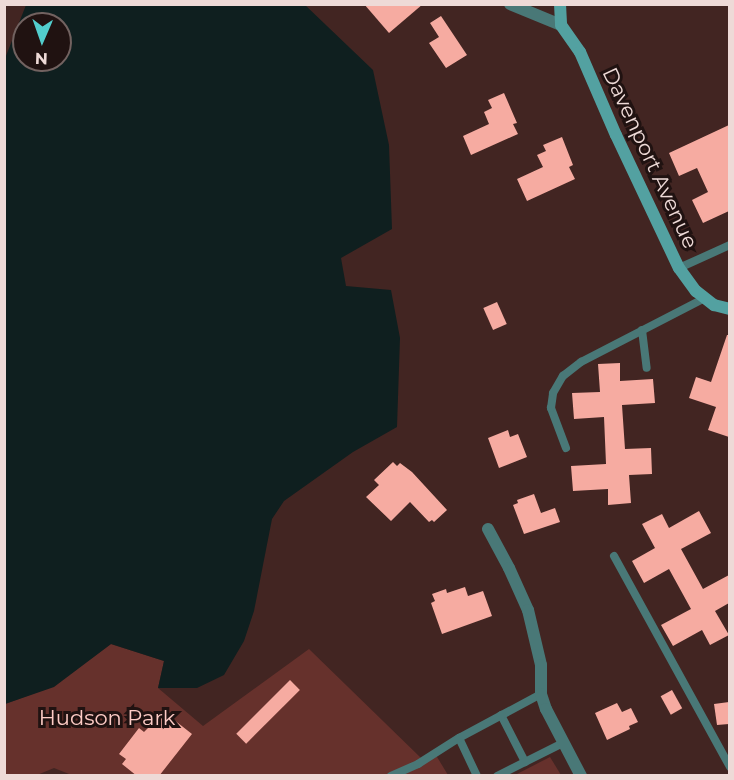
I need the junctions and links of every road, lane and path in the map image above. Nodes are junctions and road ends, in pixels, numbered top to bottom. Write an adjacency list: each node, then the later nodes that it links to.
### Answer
1 (510, 4): 3 (street)
2 (560, 4): 3 (street)
3 (561, 25): 5 (street, Davenport Avenue)
4 (729, 245): 5 (lane)
5 (679, 268): 6 (street, Davenport Avenue)
6 (705, 298): 7 (street, Davenport Avenue); 8 (lane)
7 (729, 309)
8 (642, 330): 9 (lane); 10 (lane)
9 (647, 368)
10 (566, 448)
11 (488, 529): 13 (street)
12 (614, 556): 18 (lane)
13 (541, 694): 14 (lane); 16 (street)
14 (501, 715): 15 (lane); 17 (lane)
15 (459, 738): 19 (lane); 20 (lane)
16 (563, 743): 17 (lane); 22 (street)
17 (525, 762): 21 (lane)
18 (729, 767)
19 (391, 776)
20 (477, 776)
21 (496, 776)
22 (581, 776)

